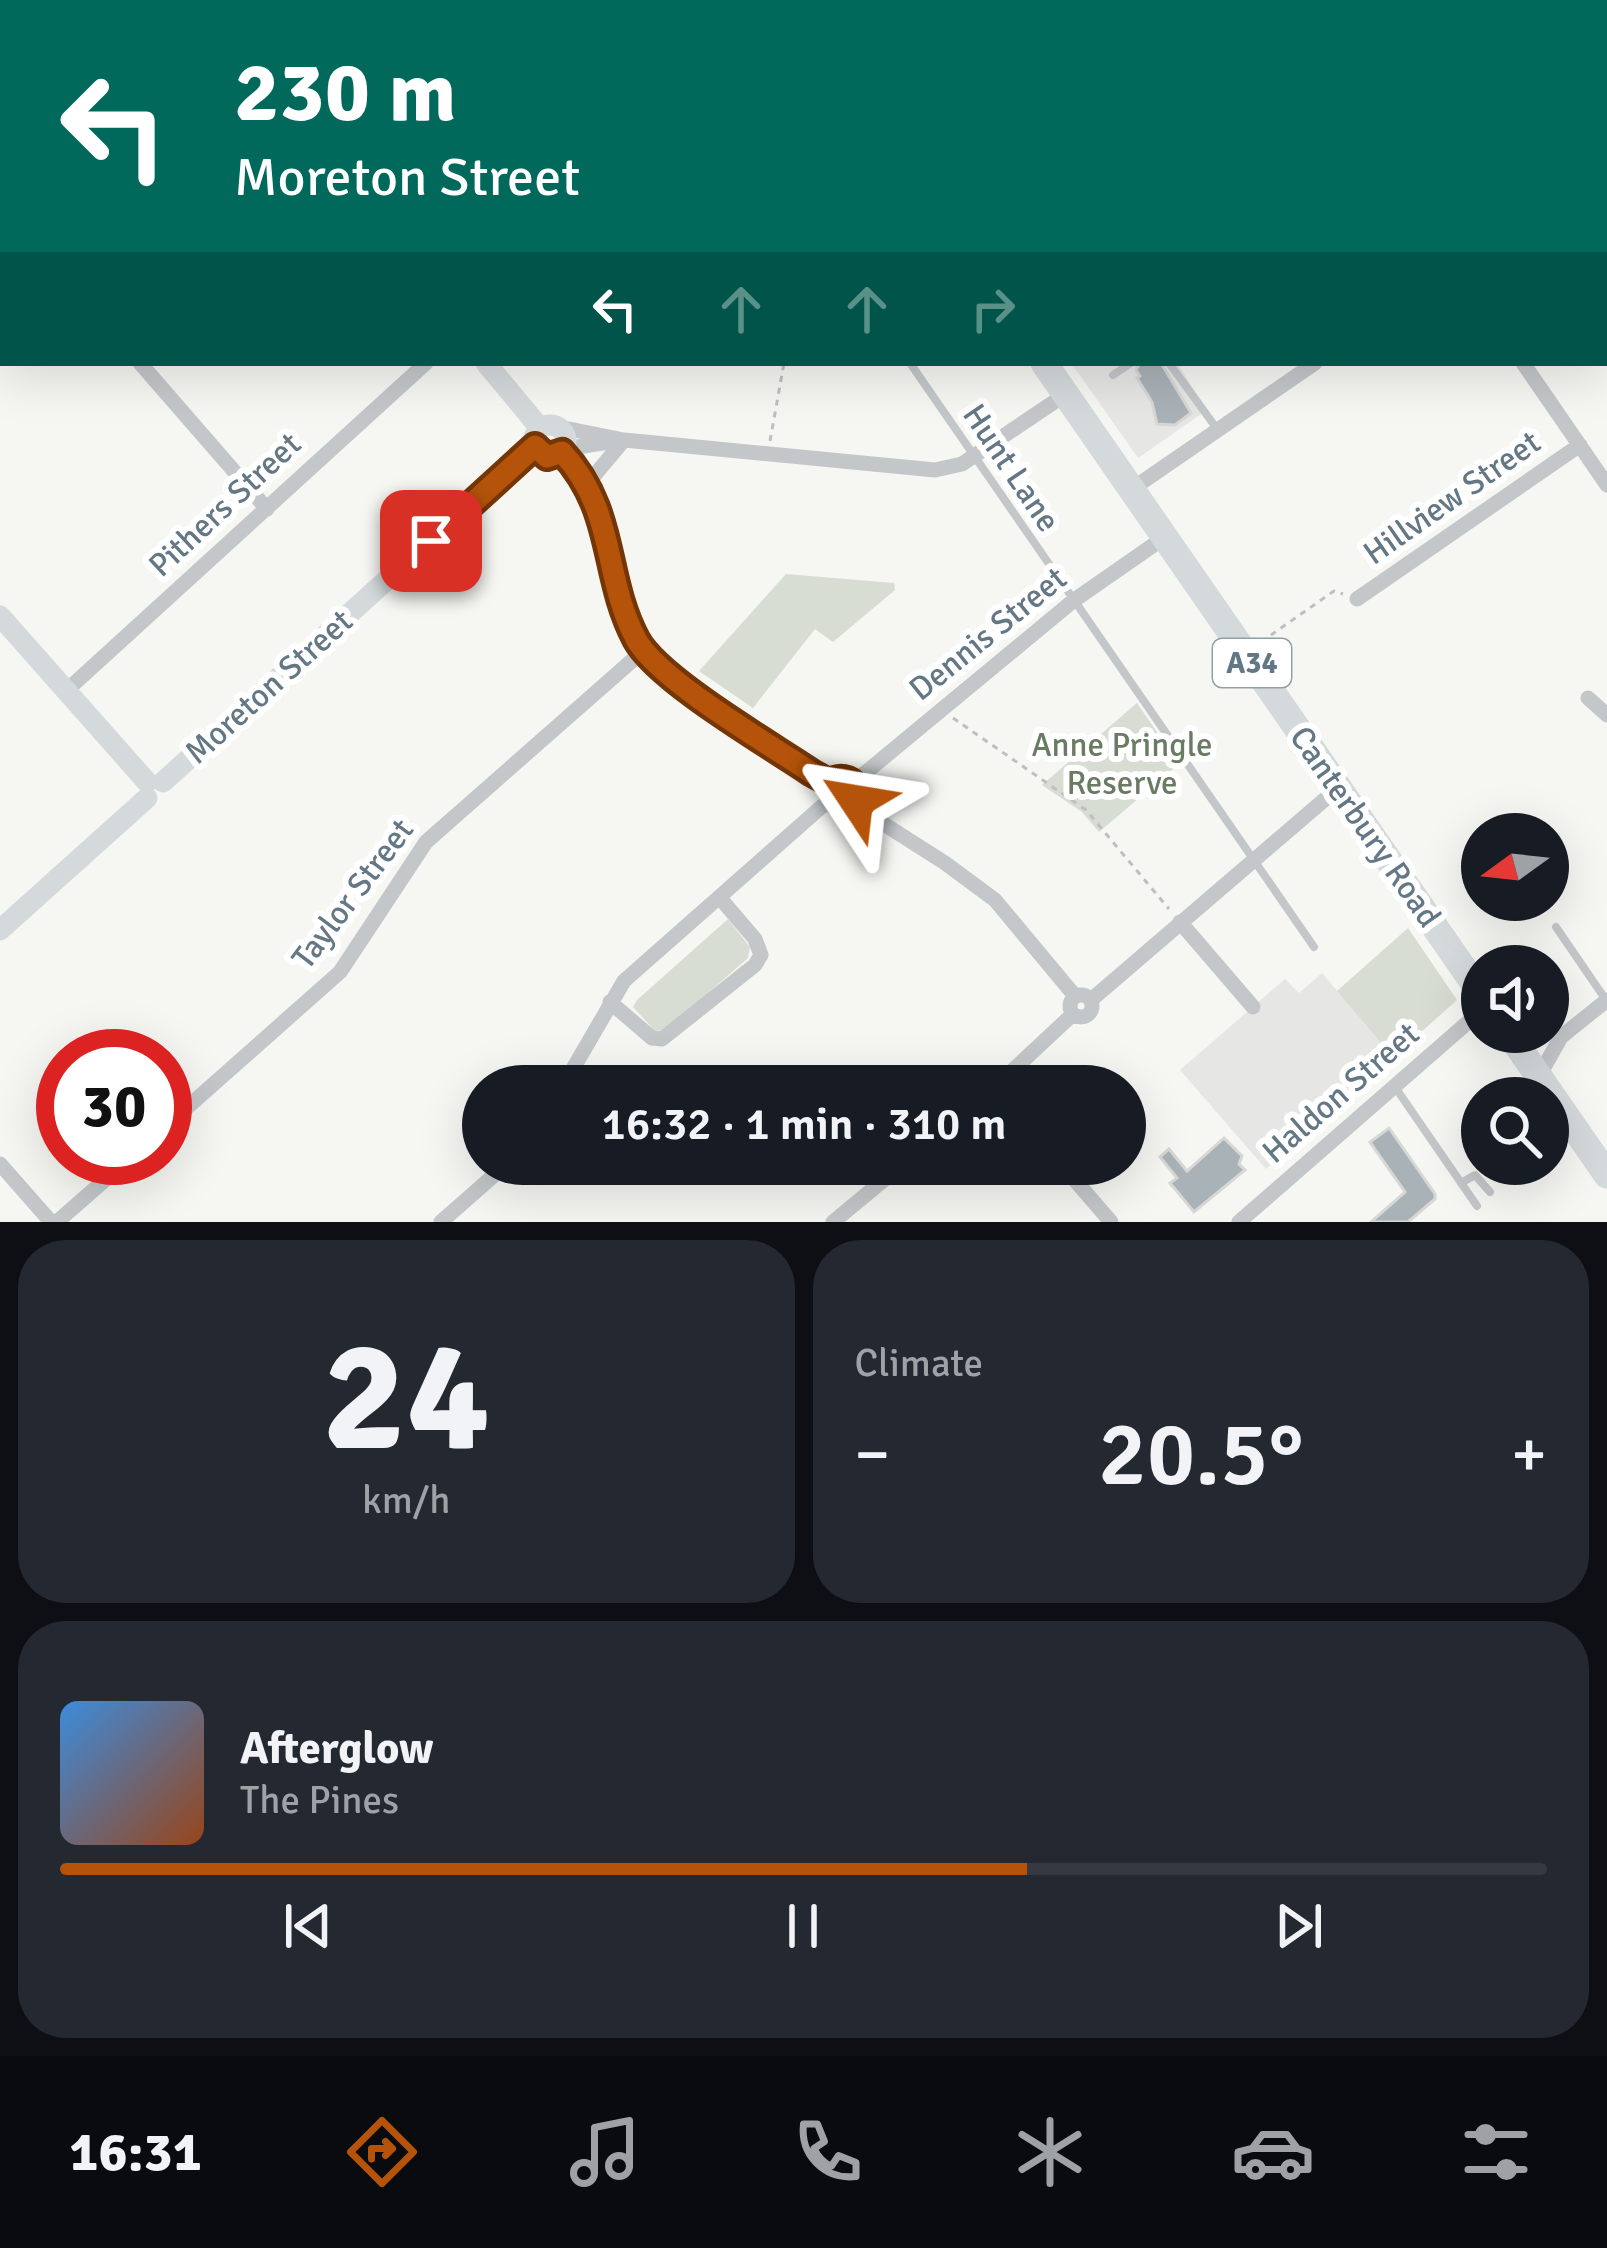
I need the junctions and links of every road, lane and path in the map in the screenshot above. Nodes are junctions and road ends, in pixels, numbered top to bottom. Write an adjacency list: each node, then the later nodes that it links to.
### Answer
1 (143, 366): 22 (street)
2 (423, 366): 22 (street, Pithers Street)
3 (489, 366): 15 (street)
4 (783, 366): 17 (path)
5 (912, 366): 18 (lane, Hunt Lane)
6 (1046, 366): 12 (highway, Canterbury Road / A34)
7 (1126, 366): 11 (lane)
8 (1171, 366): 13 (lane)
9 (1312, 366): 13 (street)
10 (1525, 366): 16 (street)
11 (1113, 375)
12 (1066, 394): 18 (street); 21 (highway, Canterbury Road / A34)
13 (1218, 430): 21 (street)
14 (624, 440): 15 (street); 17 (street); 19 (street)
15 (552, 441): 19 (street); 35 (street, Moreton Street)
16 (1580, 445): 20 (street); 24 (street, Hillview Street)
17 (767, 455): 18 (street)
18 (975, 456): 25 (lane, Hunt Lane)
19 (588, 483): 28 (street)
20 (1607, 484)
21 (1132, 489): 23 (highway, Canterbury Road / A34)
22 (267, 509): 29 (street, Pithers Street)
23 (1165, 537): 25 (street, Dennis Street); 36 (highway, Canterbury Road / A34)
24 (1357, 599): 27 (path)
25 (1073, 601): 31 (street, Dennis Street); 39 (lane, Hunt Lane)
26 (2, 623): 29 (street)
27 (1260, 643)
28 (643, 651): 33 (street); 58 (street, Taylor Street)
29 (66, 691): 35 (street)
30 (1588, 698): 32 (street)
31 (942, 710): 34 (street, Dennis Street); 41 (path)
32 (1607, 715)
33 (830, 783): 34 (street); 37 (street)
34 (854, 783): 38 (street)
35 (152, 787): 43 (street, Moreton Street)
36 (1338, 788): 39 (street); 45 (highway, Canterbury Road / A34)
37 (828, 802): 38 (street); 40 (street)
38 (854, 805): 46 (street)
39 (1252, 862): 41 (street); 44 (lane, Hunt Lane)
40 (721, 898): 48 (street); 48 (street)
41 (1180, 922): 46 (street); 49 (street)
42 (1556, 927): 47 (lane)
43 (0, 930)
44 (1314, 947)
45 (1461, 965)
46 (1083, 998): 55 (street)
47 (1607, 1001): 51 (street)
48 (610, 1002): 54 (street)
49 (1252, 1007)
50 (1461, 1028): 57 (street, Haldon Street)
51 (1569, 1031)
52 (1523, 1053): 56 (highway)
53 (1552, 1053): 56 (street)
54 (575, 1065)
55 (1018, 1065)
56 (1539, 1076): 60 (highway)
57 (1394, 1086): 61 (lane); 74 (street, Haldon Street)
58 (192, 1103)
59 (0, 1164): 70 (street)
60 (1607, 1174)
61 (1461, 1183)
62 (98, 1185): 70 (street)
63 (483, 1185): 71 (street)
64 (878, 1185): 72 (street)
65 (1079, 1185): 73 (street)
66 (1462, 1185): 69 (lane)
67 (1484, 1185): 68 (lane)
68 (1490, 1192)
69 (1477, 1206)
70 (54, 1222)
71 (441, 1222)
72 (833, 1222)
73 (1111, 1222)
74 (1239, 1222)

